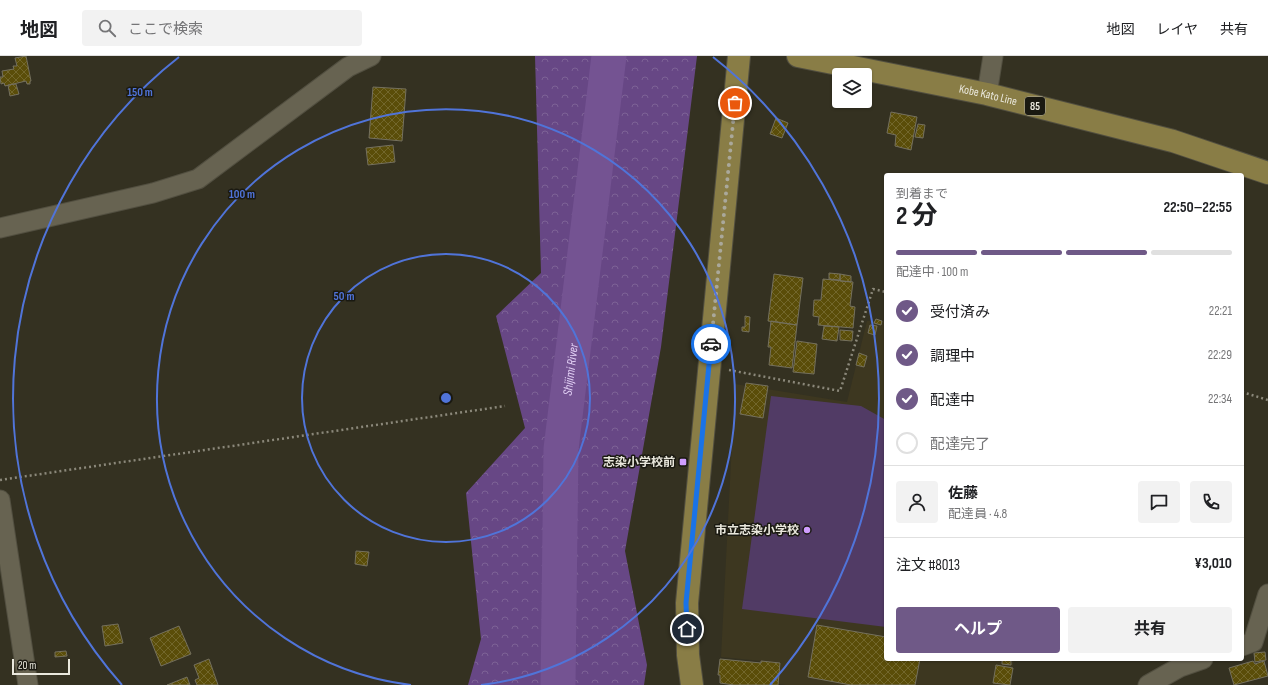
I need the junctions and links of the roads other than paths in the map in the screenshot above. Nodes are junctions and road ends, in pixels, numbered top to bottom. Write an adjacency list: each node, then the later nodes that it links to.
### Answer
1 (371, 56): 7 (street)
2 (739, 56): 13 (main road)
3 (798, 56): 5 (main road, Kobe Kato Line / 85)
4 (993, 56): 5 (street)
5 (987, 94): 6 (main road, Kobe Kato Line / 85)
6 (1268, 173)
7 (0, 228)
8 (0, 500): 12 (street)
9 (1268, 597): 10 (street)
10 (1244, 645)
11 (1197, 661): 14 (street)
12 (28, 685)
13 (692, 685)
14 (1148, 685)

